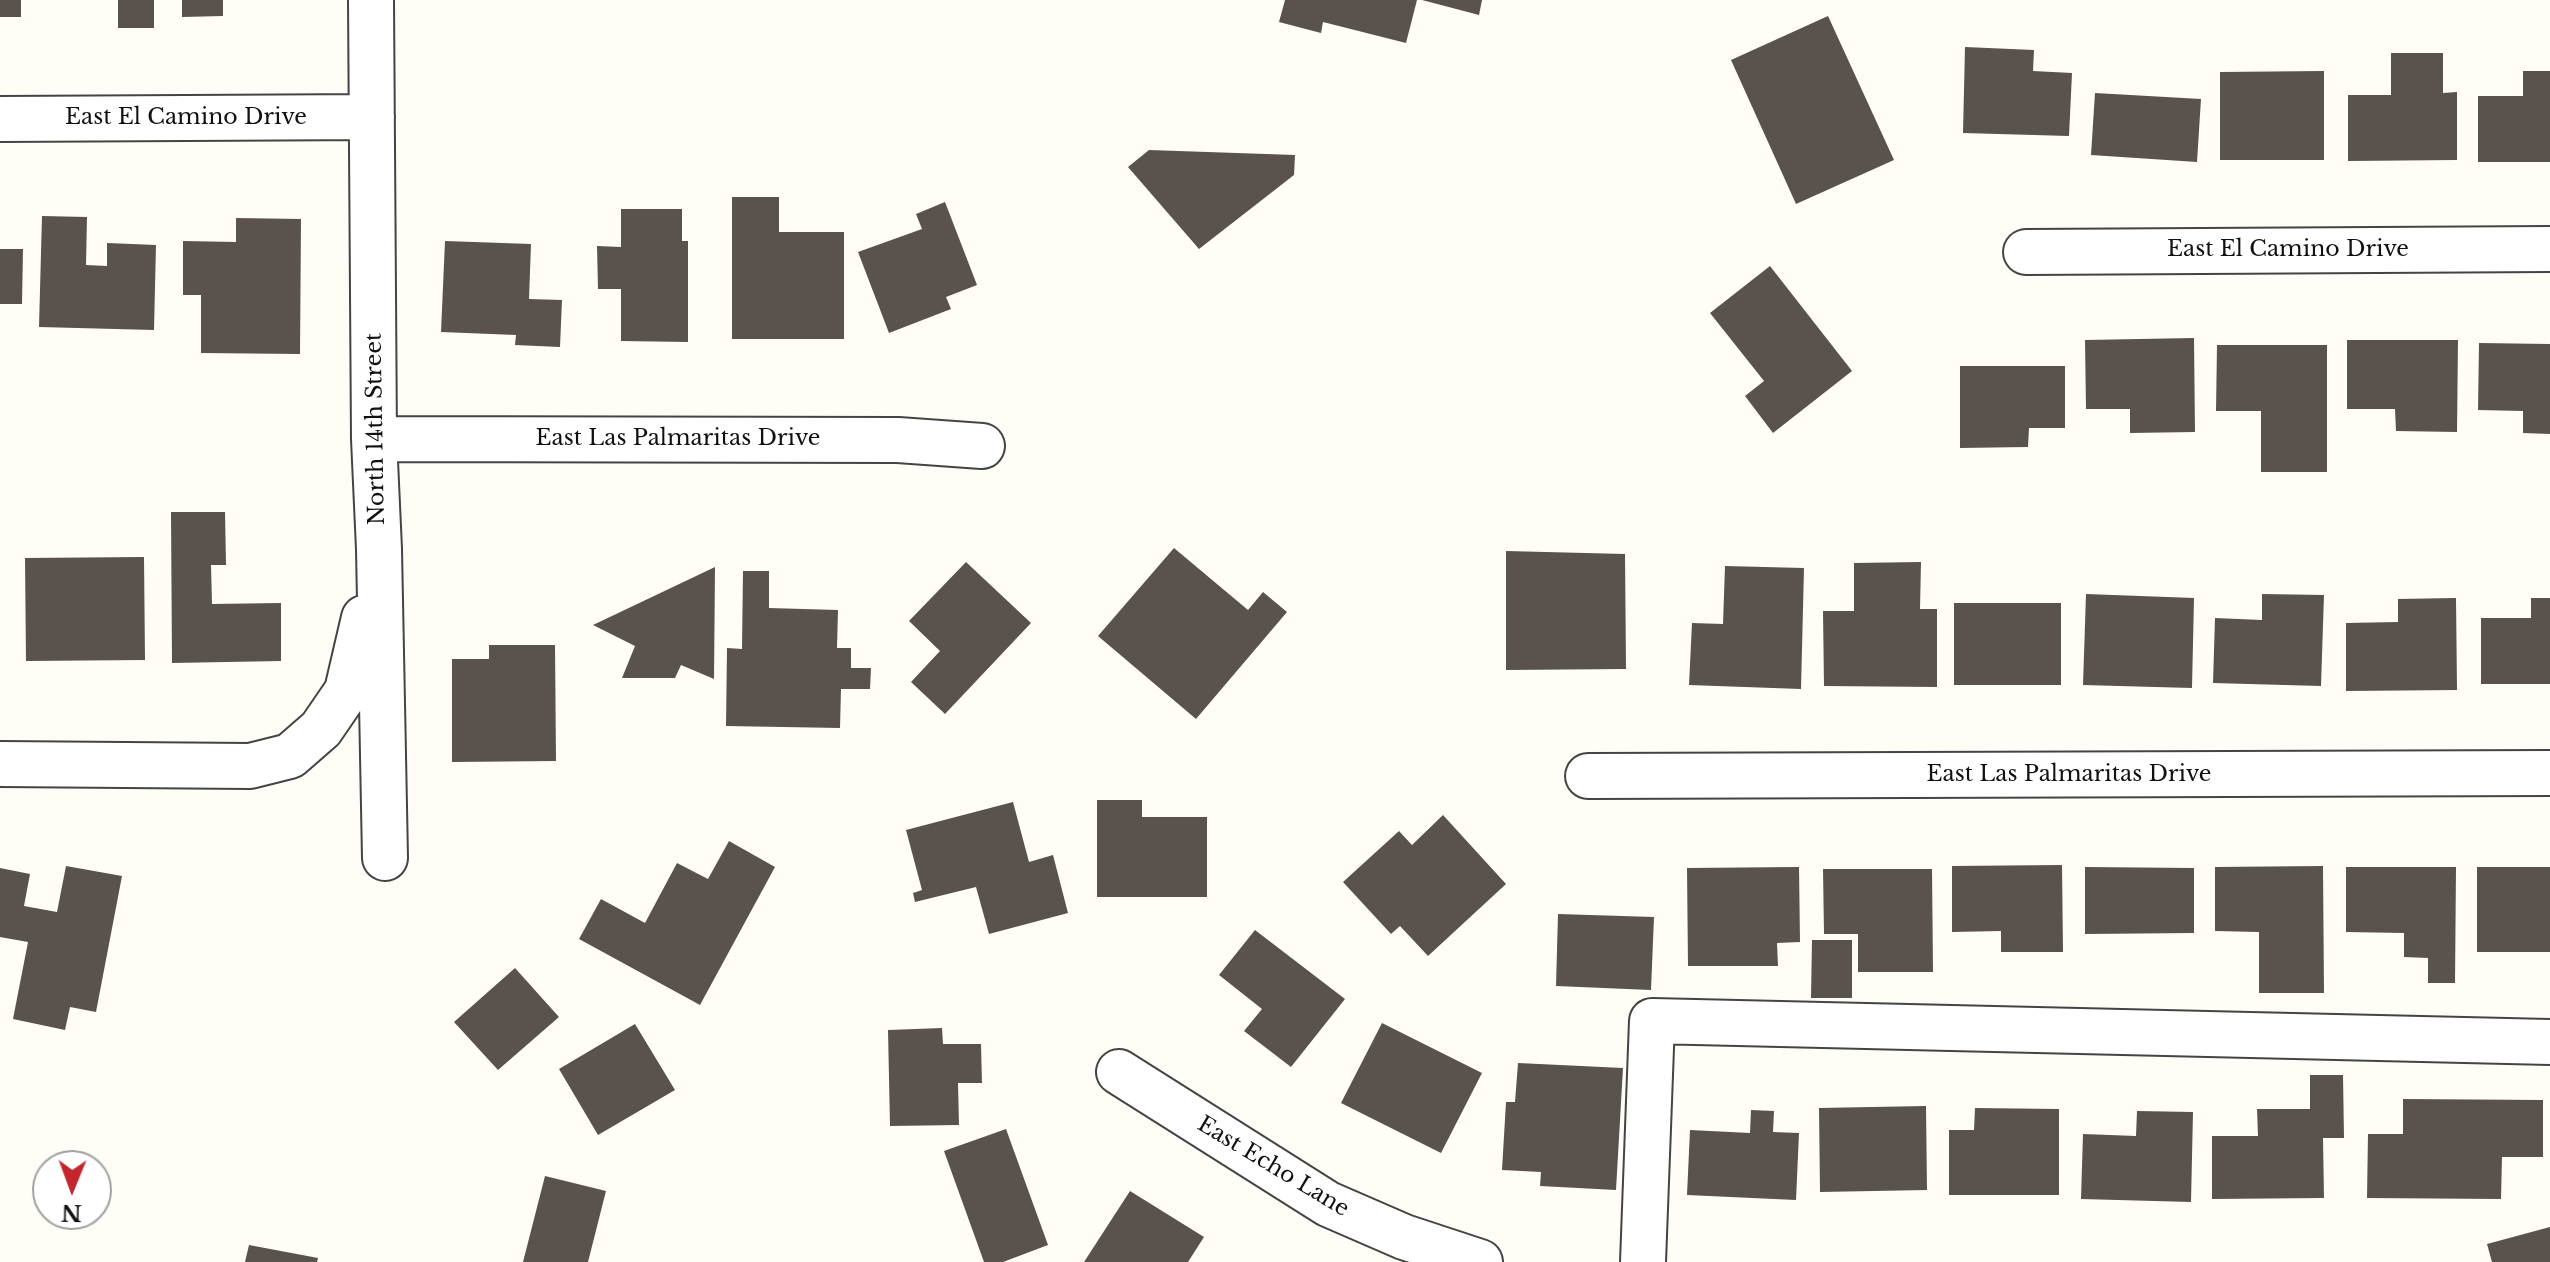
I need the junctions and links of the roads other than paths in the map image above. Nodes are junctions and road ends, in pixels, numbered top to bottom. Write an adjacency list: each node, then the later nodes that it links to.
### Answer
1 (371, 0): 2 (street, North 14th Street)
2 (372, 117): 3 (street, East El Camino Drive); 6 (street, North 14th Street)
3 (0, 119)
4 (2550, 249): 5 (street, East El Camino Drive)
5 (2026, 252)
6 (374, 439): 7 (street, East Las Palmaritas Drive); 8 (street, North 14th Street)
7 (982, 446)
8 (379, 549): 9 (street); 12 (street, North 14th Street)
9 (0, 764)
10 (2550, 773): 11 (street, East Las Palmaritas Drive)
11 (1588, 776)
12 (385, 858)
13 (2550, 1042): 16 (street)
14 (1119, 1072): 15 (street, East Echo Lane)
15 (1462, 1260)
16 (1643, 1262)

